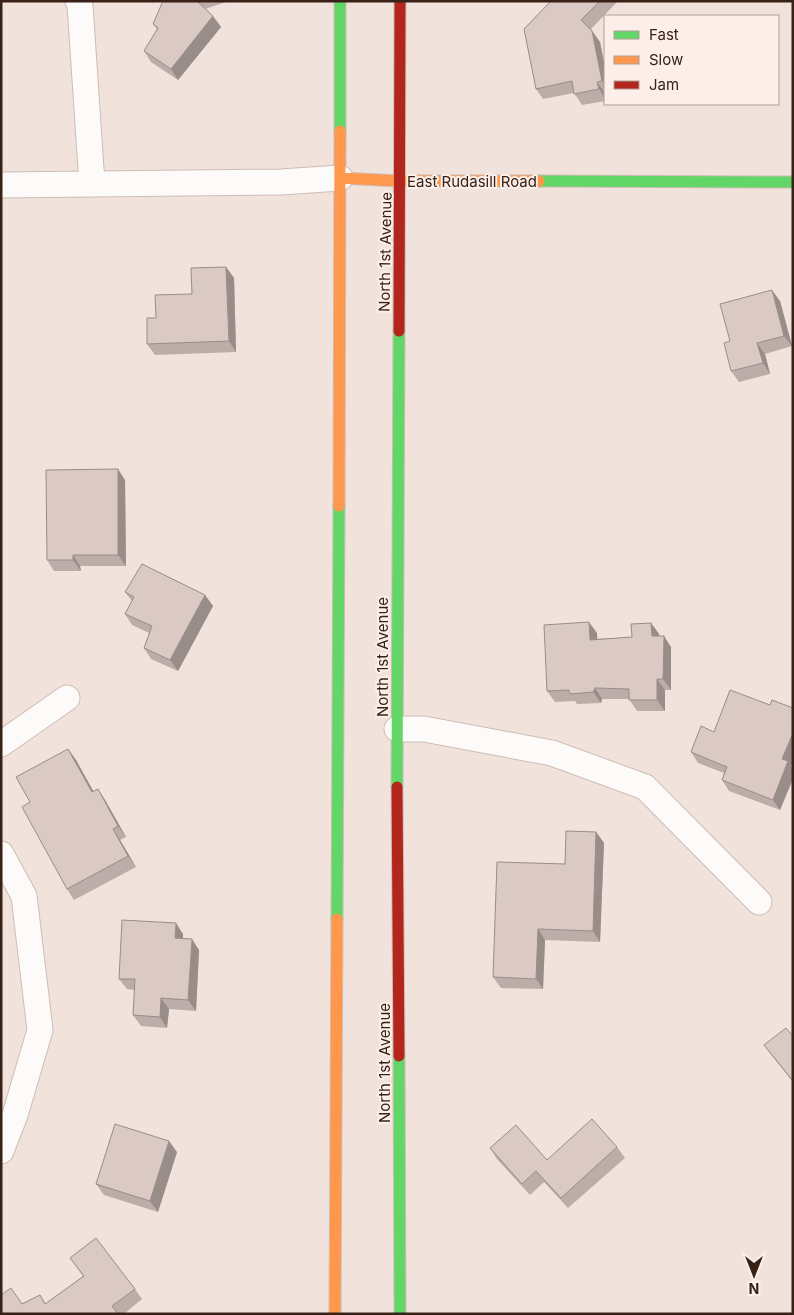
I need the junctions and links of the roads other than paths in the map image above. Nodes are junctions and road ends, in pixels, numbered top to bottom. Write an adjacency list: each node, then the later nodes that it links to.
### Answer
1 (78, 1): 8 (street)
2 (340, 1): 4 (main road)
3 (400, 1): 5 (main road, North 1st Avenue)
4 (340, 178): 5 (main road, East Rudasill Road); 8 (street, East Rudasill Road); 15 (main road)
5 (400, 181): 6 (main road, East Rudasill Road); 10 (main road, North 1st Avenue)
6 (793, 182)
7 (1, 184): 8 (street, East Rudasill Road)
8 (92, 184)
9 (67, 698): 11 (street)
10 (397, 730): 13 (street); 16 (main road, North 1st Avenue)
11 (1, 744)
12 (1, 854): 14 (street)
13 (759, 902)
14 (1, 1151)
15 (335, 1314)
16 (400, 1314)

